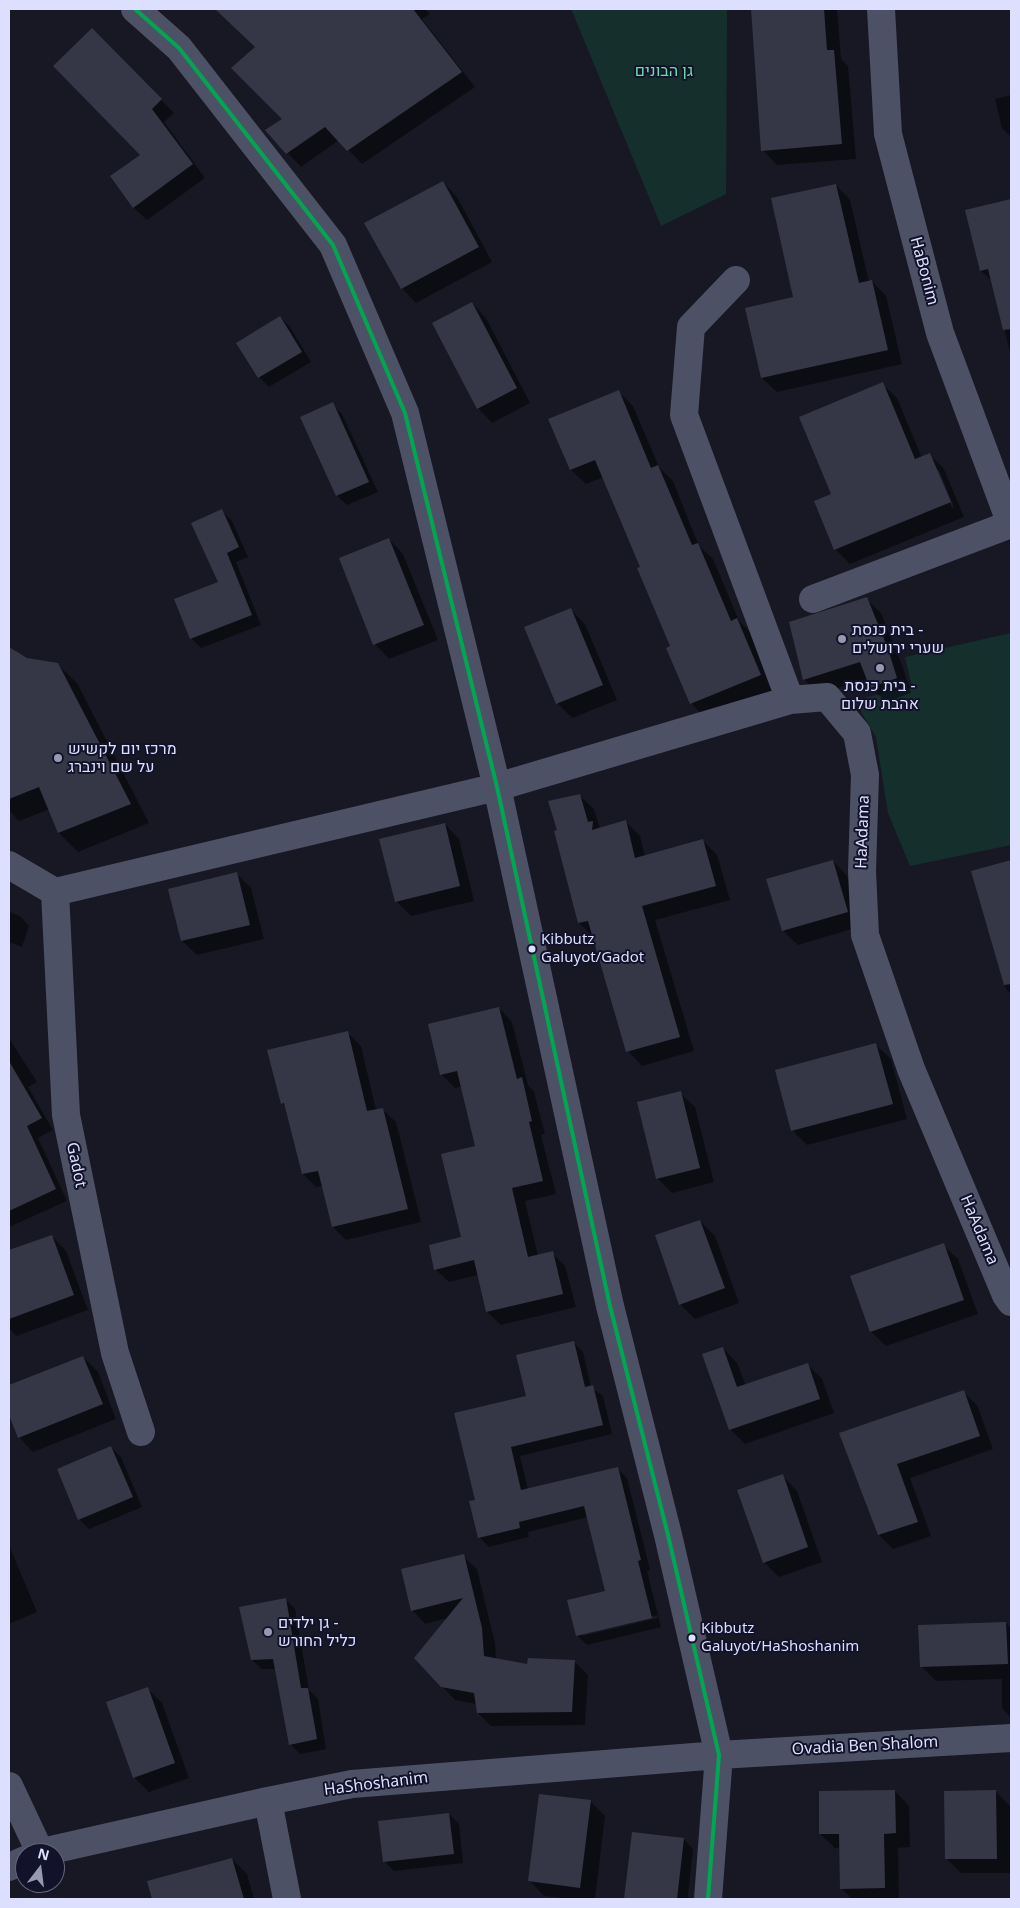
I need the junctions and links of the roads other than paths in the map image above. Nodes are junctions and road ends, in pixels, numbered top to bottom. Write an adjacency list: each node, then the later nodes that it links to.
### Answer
1 (135, 9): 7 (street)
2 (881, 9): 4 (street, HaBonim)
3 (736, 280): 6 (street)
4 (1011, 524): 5 (street)
5 (814, 599)
6 (790, 700): 7 (street, HaAdama); 10 (street, HaAdama)
7 (497, 787): 9 (street, HaAdama); 13 (street)
8 (9, 865): 9 (street)
9 (55, 892): 11 (street, Gadot)
10 (1010, 1297)
11 (141, 1432)
12 (1011, 1738): 13 (street, Ovadia Ben Shalom)
13 (719, 1755): 15 (street, HaShoshanim); 19 (street)
14 (9, 1786): 16 (street)
15 (268, 1801): 17 (street, HaShoshanim); 18 (street)
16 (30, 1843)
17 (65, 1848)
18 (287, 1899)
19 (708, 1899)

